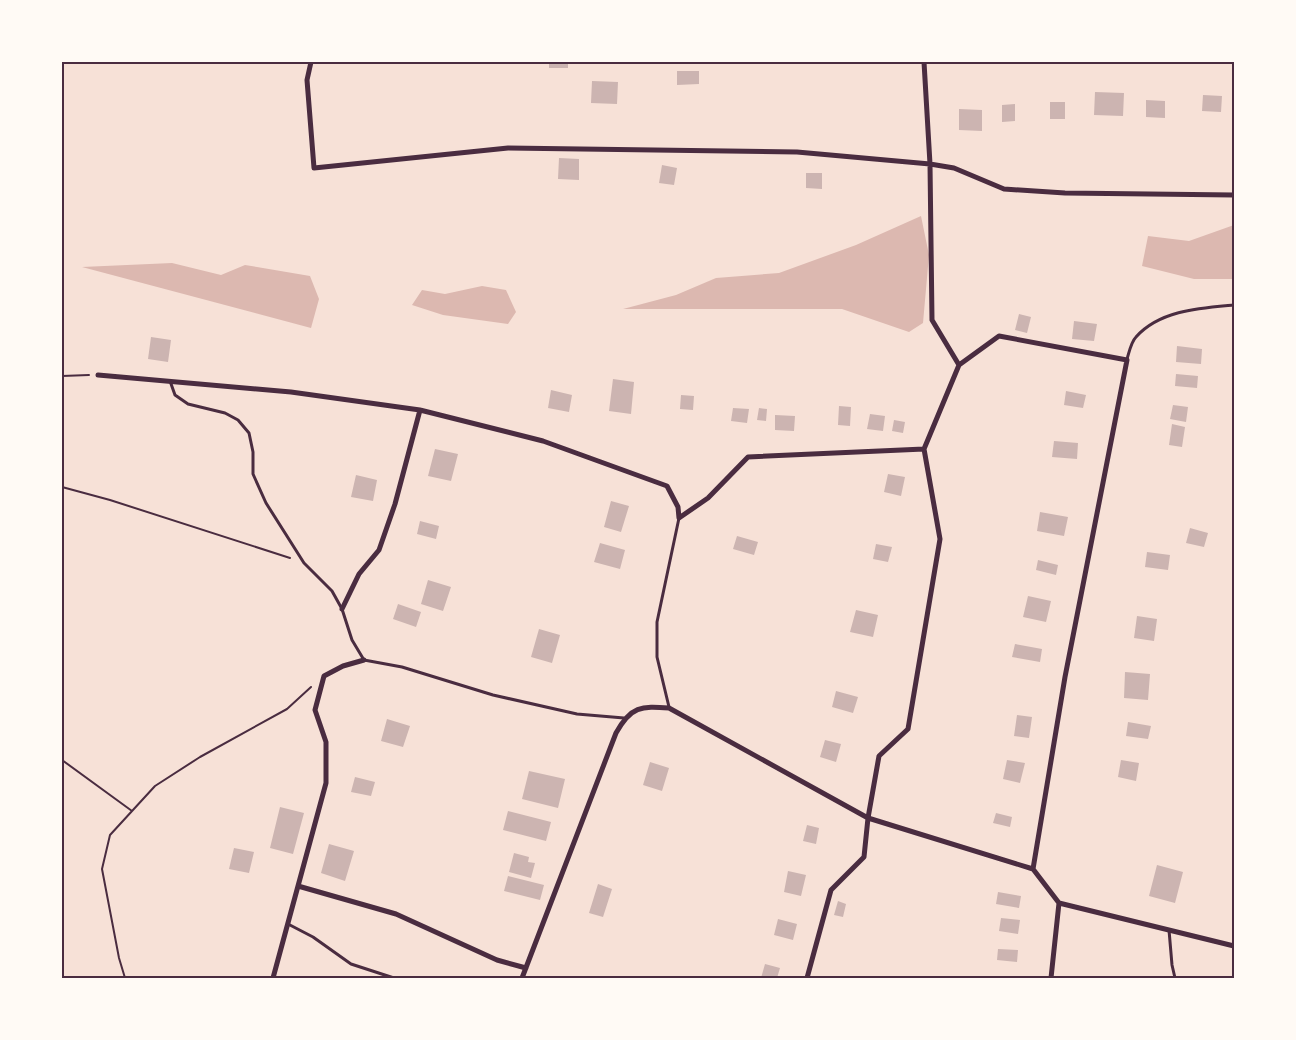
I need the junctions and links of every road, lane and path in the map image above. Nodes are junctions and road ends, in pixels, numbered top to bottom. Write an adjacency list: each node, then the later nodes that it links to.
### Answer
1 (311, 62): 3 (street)
2 (924, 62): 3 (street)
3 (930, 164): 4 (street); 7 (street)
4 (1234, 195)
5 (1234, 304): 6 (lane)
6 (1127, 360): 7 (street); 24 (street)
7 (959, 365): 12 (street)
8 (98, 375): 9 (path); 10 (street)
9 (62, 376)
10 (170, 381): 11 (street); 15 (lane)
11 (420, 410): 14 (street); 16 (street)
12 (924, 449): 14 (street); 23 (street)
13 (62, 487): 15 (path)
14 (679, 518): 19 (lane)
15 (304, 562): 16 (lane)
16 (342, 609): 17 (lane)
17 (364, 660): 18 (street); 20 (lane)
18 (324, 676): 22 (path); 25 (street)
19 (669, 708): 20 (street); 23 (street)
20 (624, 718): 30 (street)
21 (62, 760): 22 (path)
22 (132, 811): 31 (path)
23 (868, 818): 24 (street); 35 (street)
24 (1033, 868): 26 (street)
25 (298, 886): 27 (street); 30 (street)
26 (1059, 903): 28 (street); 36 (street)
27 (288, 924): 32 (street); 33 (lane)
28 (1169, 930): 29 (street); 37 (lane)
29 (1234, 946)
30 (526, 968): 34 (street)
31 (125, 978)
32 (273, 978)
33 (394, 978)
34 (522, 978)
35 (807, 978)
36 (1051, 978)
37 (1175, 978)

